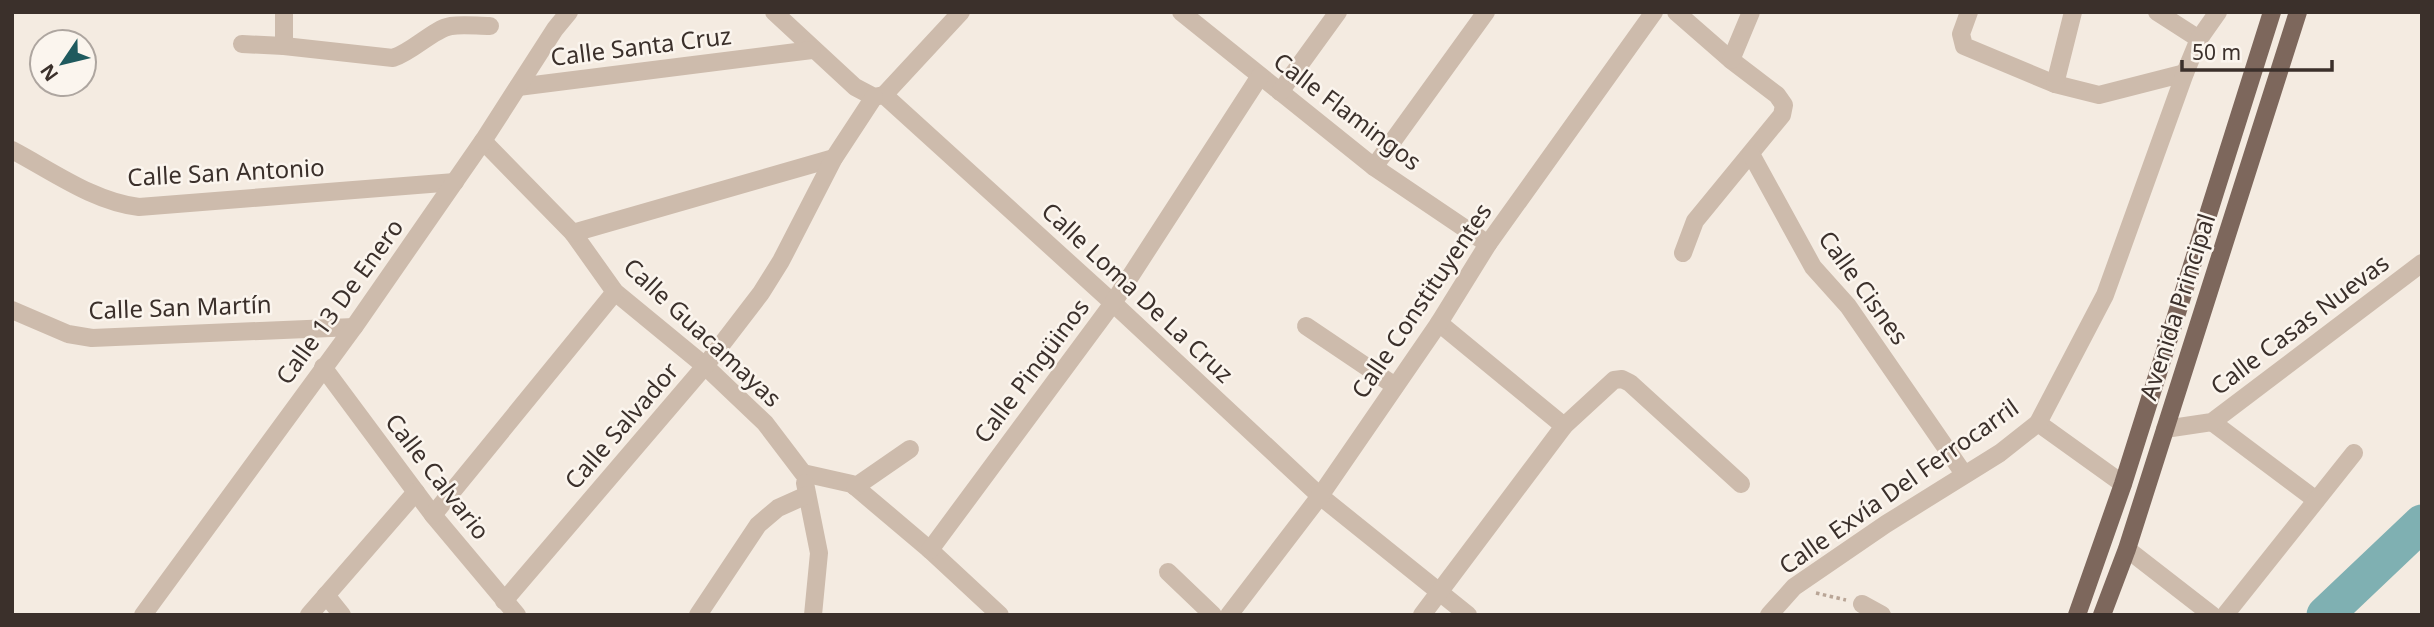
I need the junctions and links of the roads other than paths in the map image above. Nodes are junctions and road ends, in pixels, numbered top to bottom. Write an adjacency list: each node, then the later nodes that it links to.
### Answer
1 (284, 12): 20 (street)
2 (569, 12): 26 (street, Calle 13 De Enero)
3 (774, 12): 21 (street, Calle Loma De La Cruz)
4 (961, 12): 28 (street, Calle Salvador)
5 (1338, 12): 27 (street)
6 (1486, 12): 33 (street)
7 (1654, 12): 36 (street, Calle Constituyentes)
8 (1676, 12): 22 (street)
9 (1751, 12): 22 (street)
10 (1969, 12): 25 (street)
11 (2074, 12): 25 (street)
12 (2157, 12): 18 (street)
13 (2218, 12): 18 (street, Calle Exvía Del Ferrocarril)
14 (2272, 12): 57 (main road, Avenida Principal)
15 (2298, 12): 51 (main road, Avenida Principal)
16 (1185, 13): 24 (street, Calle Flamingos)
17 (490, 26): 20 (street)
18 (2199, 39): 23 (street, Calle Exvía Del Ferrocarril)
19 (242, 44): 20 (street)
20 (284, 46)
21 (812, 50): 26 (street, Calle Santa Cruz); 28 (street, Calle Loma De La Cruz)
22 (1731, 60): 31 (street)
23 (2185, 73): 25 (street); 49 (street, Calle Exvía Del Ferrocarril)
24 (1259, 76): 27 (street, Calle Flamingos); 40 (street, Calle Pingüinos)
25 (2055, 84)
26 (518, 87): 29 (street, Calle 13 De Enero)
27 (1280, 92): 33 (street, Calle Flamingos)
28 (879, 96): 32 (street, Calle Salvador); 40 (street, Calle Loma De La Cruz)
29 (483, 141): 34 (street, Calle 13 De Enero); 35 (street, Calle Guacamayas)
30 (12, 150): 34 (street, Calle San Antonio)
31 (1751, 154): 37 (street); 55 (street, Calle Cisnes)
32 (834, 158): 35 (street); 45 (street, Calle Salvador)
33 (1374, 167): 36 (street, Calle Flamingos)
34 (455, 182): 44 (street, Calle 13 De Enero)
35 (573, 233): 39 (street, Calle Guacamayas)
36 (1488, 244): 42 (street, Calle Constituyentes)
37 (1683, 253)
38 (2422, 263): 48 (street, Calle Casas Nuevas)
39 (615, 292): 45 (street, Calle Guacamayas); 63 (street)
40 (1114, 303): 61 (street, Calle Loma De La Cruz); 65 (street, Calle Pingüinos)
41 (12, 310): 44 (street, Calle San Martín)
42 (1439, 323): 47 (street, Calle Constituyentes); 50 (street)
43 (1306, 326): 47 (street)
44 (354, 327): 46 (street, Calle 13 De Enero)
45 (705, 366): 54 (street, Calle Guacamayas); 70 (street, Calle Salvador)
46 (323, 367): 59 (street, Calle Calvario); 72 (street, Calle 13 De Enero)
47 (1395, 386): 61 (street, Calle Constituyentes)
48 (2213, 422): 51 (street, Calle Casas Nuevas); 62 (street)
49 (2038, 423): 55 (street, Calle Exvía Del Ferrocarril); 57 (street)
50 (1564, 426): 56 (street); 68 (street)
51 (2165, 429): 64 (main road, Avenida Principal)
52 (910, 449): 58 (street)
53 (2354, 453): 62 (street)
54 (803, 473): 58 (street); 60 (street)
55 (1964, 474): 83 (street, Calle Exvía Del Ferrocarril)
56 (1741, 484)
57 (2123, 484): 67 (main road, Avenida Principal)
58 (855, 487): 65 (street)
59 (416, 492): 63 (street, Calle Calvario); 69 (street)
60 (807, 495): 76 (street); 77 (street)
61 (1320, 496): 68 (street, Calle Loma De La Cruz); 80 (street, Calle Constituyentes)
62 (2316, 500): 89 (street)
63 (433, 515): 70 (street, Calle Calvario)
64 (2127, 549): 87 (main road, Avenida Principal); 88 (street)
65 (930, 550): 78 (street)
66 (1168, 572): 79 (street)
67 (2089, 584): 85 (street); 86 (main road, Avenida Principal)
68 (1440, 592): 81 (street); 82 (street, Calle Loma De La Cruz)
69 (326, 595): 73 (street); 74 (street)
70 (504, 601): 75 (street, Calle Calvario)
71 (1862, 604): 84 (street)
72 (143, 615)
73 (309, 615)
74 (342, 615)
75 (517, 615)
76 (698, 615)
77 (813, 615)
78 (1000, 615)
79 (1213, 615)
80 (1229, 615)
81 (1422, 615)
82 (1468, 615)
83 (1769, 615)
84 (1882, 615)
85 (2066, 615)
86 (2077, 615)
87 (2102, 615)
88 (2212, 615)
89 (2225, 615)

